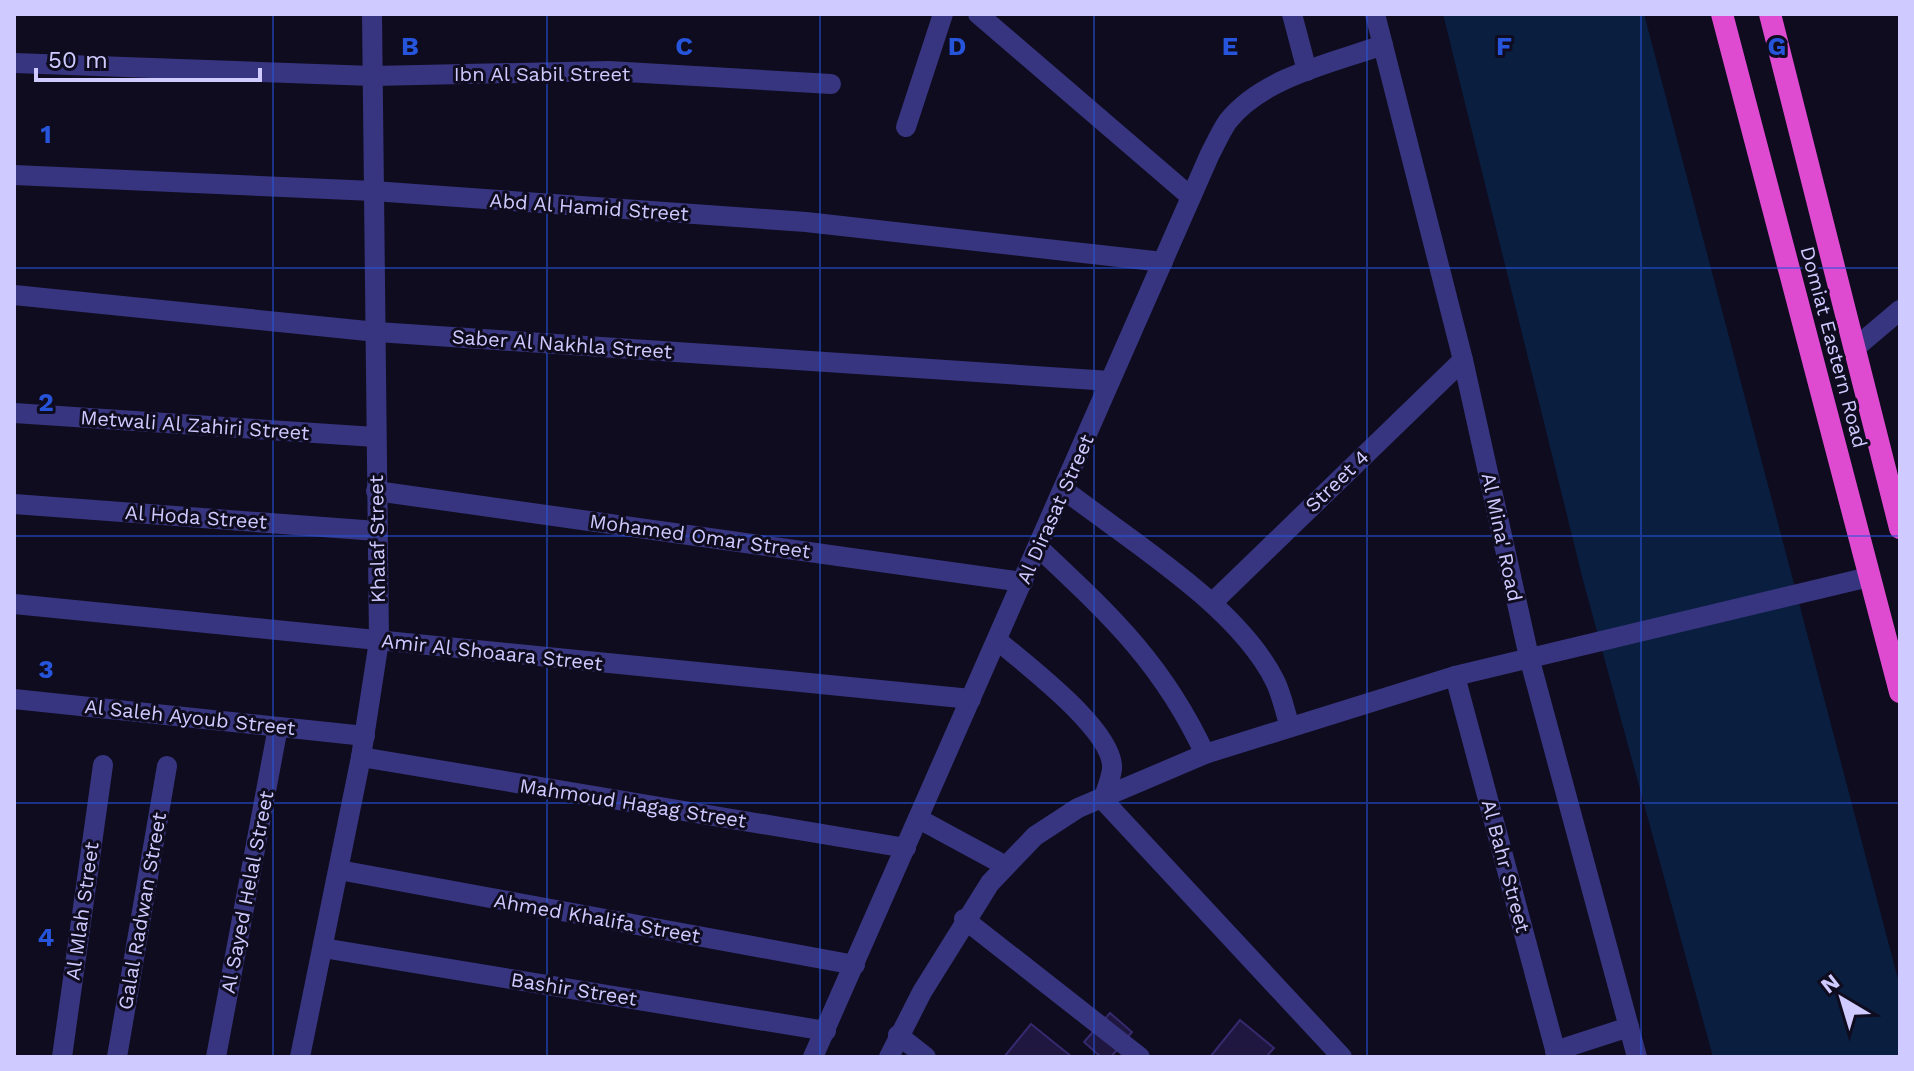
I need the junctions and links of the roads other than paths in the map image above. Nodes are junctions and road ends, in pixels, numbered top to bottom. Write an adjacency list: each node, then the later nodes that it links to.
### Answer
1 (372, 14): 11 (street, Khalaf Street)
2 (943, 14): 13 (street)
3 (978, 14): 16 (street)
4 (1292, 14): 10 (street)
5 (1375, 14): 8 (street, Al Mina' Road)
6 (1722, 14): 32 (highway, Domiat Eastern Road)
7 (1770, 14): 21 (highway, Domiat Eastern Road)
8 (1383, 45): 10 (street, Al Dirasat Street); 22 (street, Al Mina' Road)
9 (14, 63): 11 (street, Ibn Al Sabil Street)
10 (1307, 71): 16 (street, Al Dirasat Street)
11 (372, 76): 12 (street, Ibn Al Sabil Street); 15 (street, Khalaf Street)
12 (831, 84)
13 (906, 127)
14 (14, 175): 15 (street, Abd Al Hamid Street)
15 (373, 191): 17 (street, Abd Al Hamid Street); 20 (street, Khalaf Street)
16 (1191, 197): 17 (street, Al Dirasat Street)
17 (1163, 262): 23 (street, Al Dirasat Street)
18 (14, 295): 20 (street, Saber Al Nakhla Street)
19 (1900, 310): 21 (street)
20 (377, 332): 23 (street, Saber Al Nakhla Street); 25 (street, Khalaf Street)
21 (1855, 348): 29 (highway, Domiat Eastern Road)
22 (1463, 360): 34 (street, Street 4); 38 (street, Al Mina' Road)
23 (1110, 381): 26 (street, Al Dirasat Street)
24 (14, 413): 25 (street, Metwali Al Zahiri Street)
25 (375, 437): 27 (street, Khalaf Street)
26 (1063, 489): 31 (street, Al Dirasat Street); 34 (street)
27 (376, 491): 30 (street, Khalaf Street); 33 (street, Mohamed Omar Street)
28 (14, 504): 30 (street, Al Hoda Street)
29 (1900, 528)
30 (377, 531): 37 (street, Khalaf Street)
31 (1038, 547): 33 (street, Al Dirasat Street); 46 (street)
32 (1869, 577): 38 (street); 40 (highway, Domiat Eastern Road)
33 (1023, 582): 36 (street, Al Dirasat Street)
34 (1212, 603): 44 (street)
35 (14, 604): 37 (street, Amir Al Shoaara Street)
36 (997, 640): 42 (street, Al Dirasat Street); 50 (street)
37 (379, 641): 42 (street, Amir Al Shoaara Street); 45 (street, Khalaf Street)
38 (1529, 657): 39 (street); 58 (street, Al Mina' Road)
39 (1455, 676): 44 (street); 61 (street, Al Bahr Street)
40 (1900, 692)
41 (14, 699): 43 (street, Al Saleh Ayoub Street)
42 (971, 699): 51 (street, Al Dirasat Street)
43 (278, 727): 45 (street, Al Saleh Ayoub Street); 64 (street, Al Sayed Helal Street)
44 (1290, 727): 46 (street)
45 (365, 736): 47 (street, Khalaf Street)
46 (1205, 754): 50 (street)
47 (361, 757): 52 (street, Mahmoud Hagag Street); 54 (street, Khalaf Street)
48 (103, 765): 62 (street, Al Mlah Street)
49 (167, 766): 63 (street, Galal Radwan Street)
50 (1103, 800): 53 (street); 70 (street)
51 (919, 819): 52 (street, Al Dirasat Street); 53 (street)
52 (906, 848): 57 (street, Al Dirasat Street)
53 (1004, 865): 55 (street)
54 (339, 870): 56 (street, Khalaf Street); 57 (street, Ahmed Khalifa Street)
55 (964, 919): 60 (street); 69 (street)
56 (323, 948): 59 (street, Bashir Street); 65 (street, Khalaf Street)
57 (855, 965): 59 (street, Al Dirasat Street)
58 (1629, 1027): 61 (street); 71 (street, Al Mina' Road)
59 (826, 1031): 66 (street, Al Dirasat Street)
60 (898, 1035): 67 (street); 68 (street)
61 (1556, 1054)
62 (62, 1057)
63 (117, 1057)
64 (216, 1057)
65 (300, 1057)
66 (813, 1057)
67 (889, 1057)
68 (926, 1057)
69 (1140, 1057)
70 (1342, 1057)
71 (1637, 1057)

